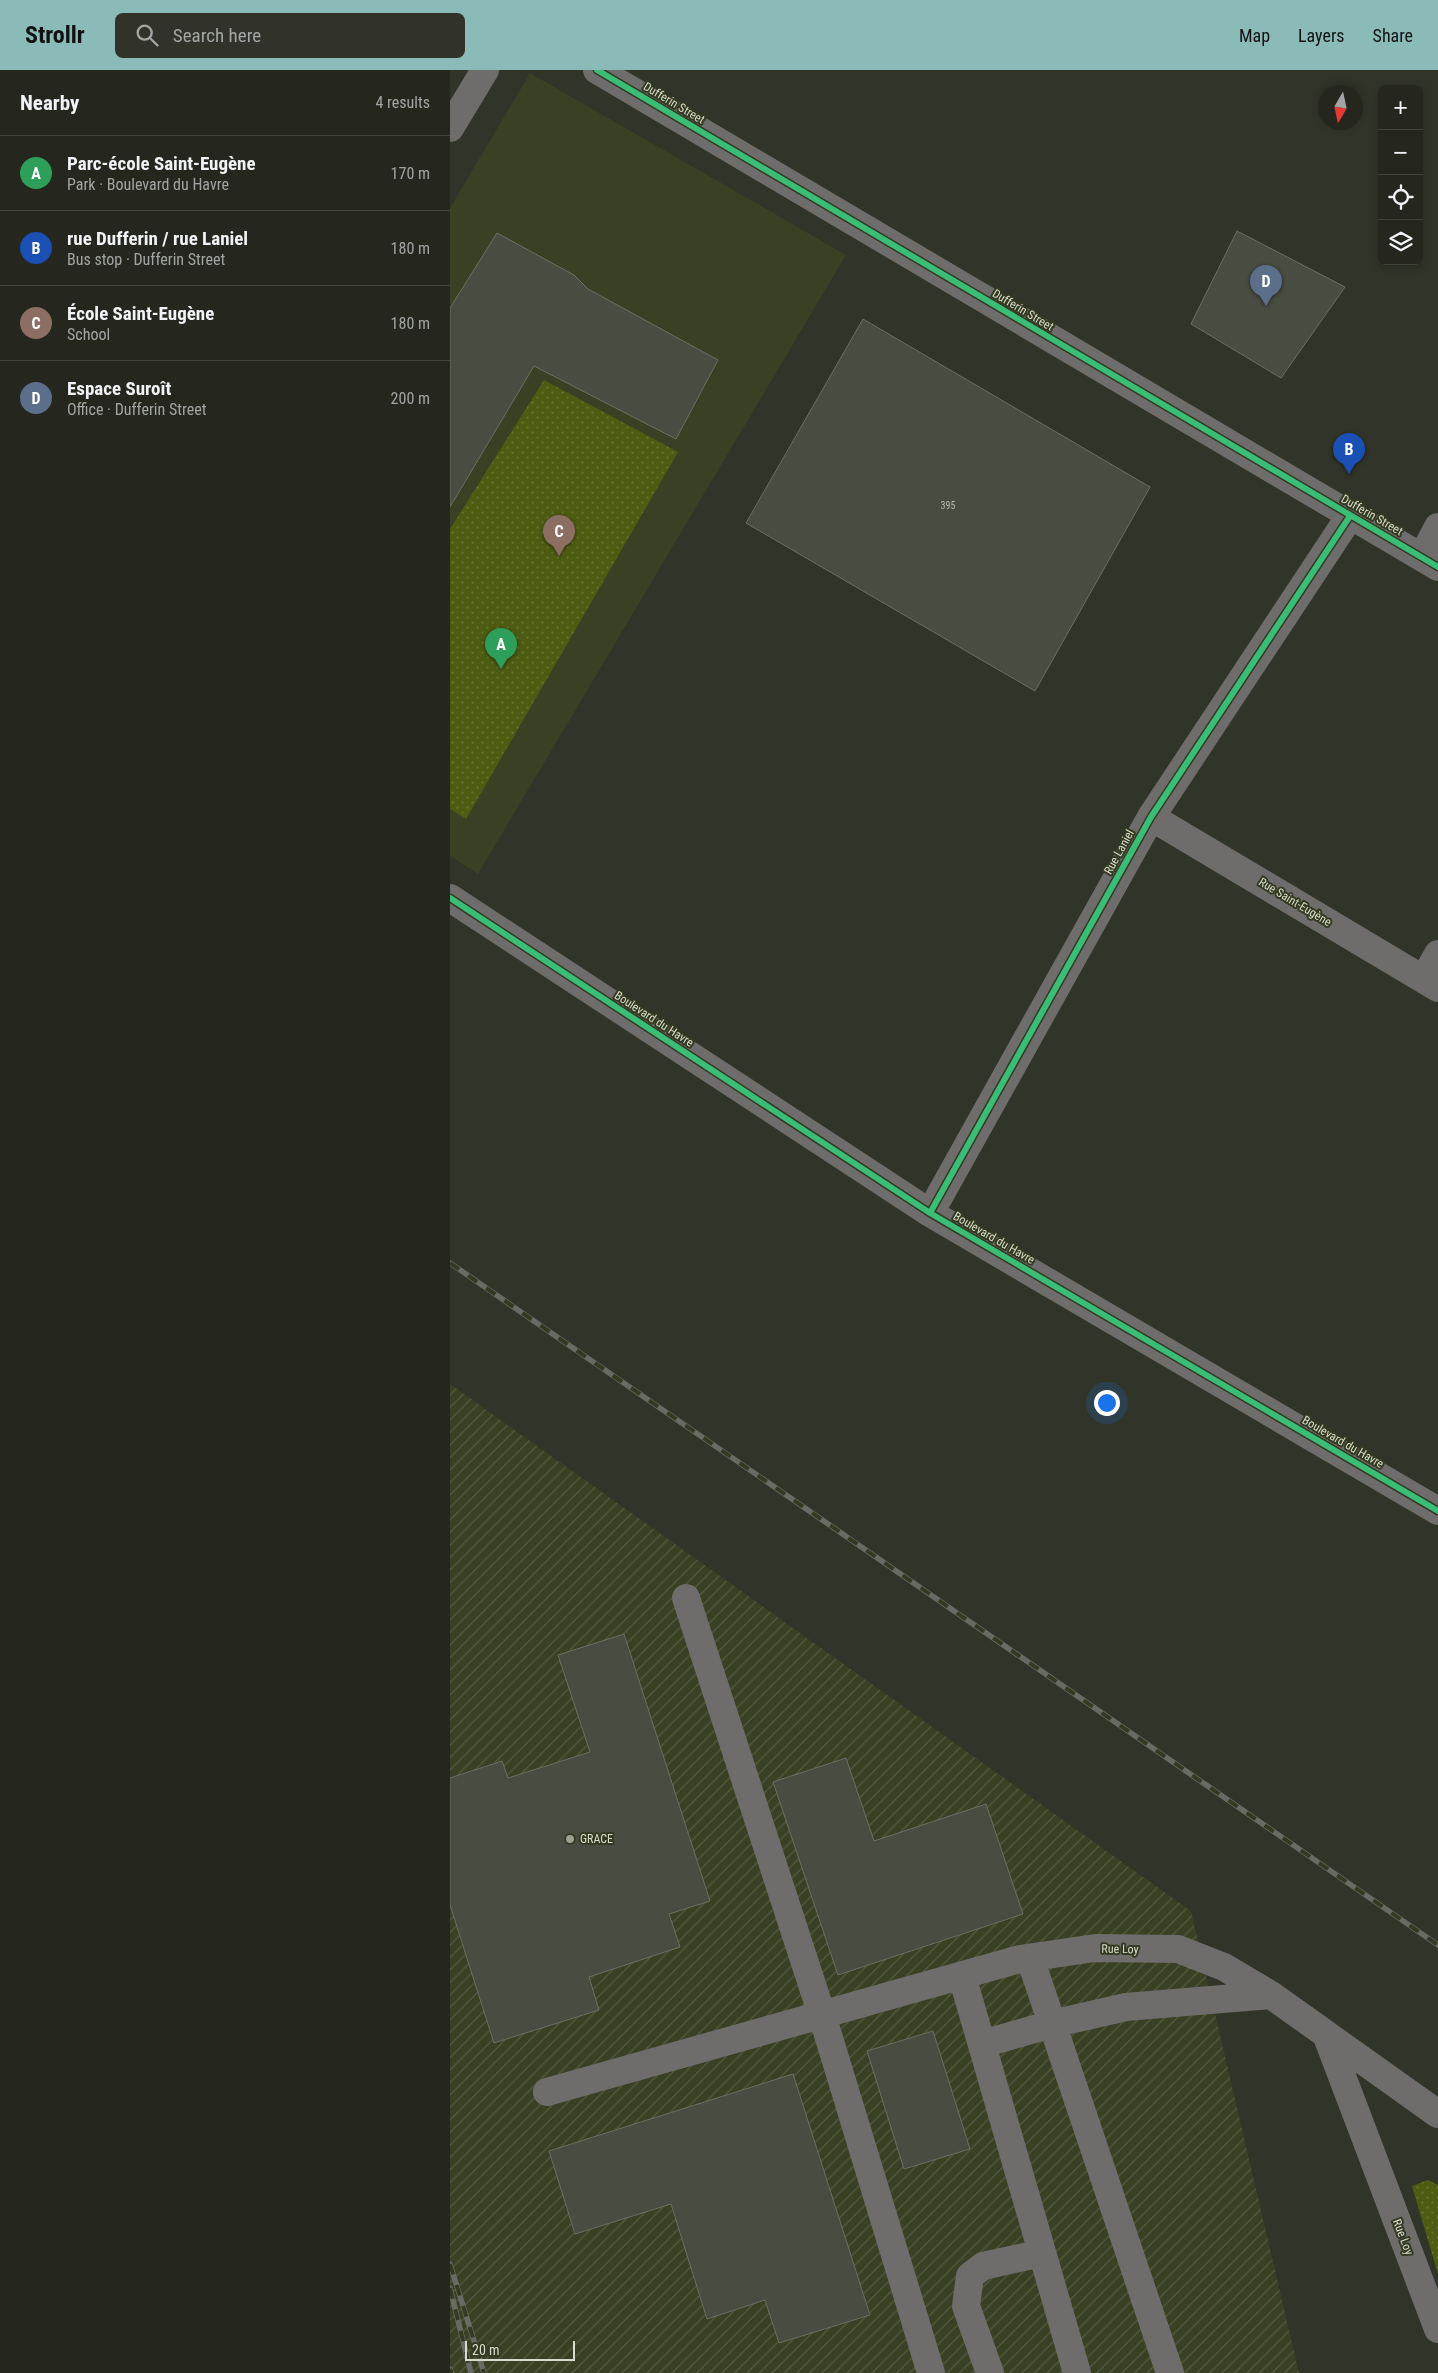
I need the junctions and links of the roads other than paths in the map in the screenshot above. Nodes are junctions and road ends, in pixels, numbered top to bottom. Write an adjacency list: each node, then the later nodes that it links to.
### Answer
1 (485, 70): 3 (street)
2 (597, 70): 4 (street, Dufferin Street)
3 (450, 128)
4 (1350, 516): 6 (street, Dufferin Street); 7 (street, Rue Laniel)
5 (1438, 526): 6 (street)
6 (1430, 562)
7 (1151, 817): 10 (street, Rue Saint-Eugène); 11 (street, Rue Laniel)
8 (450, 898): 11 (street, Boulevard du Havre)
9 (1438, 954): 10 (street)
10 (1431, 983)
11 (930, 1213): 12 (street, Boulevard du Havre)
12 (1438, 1511)
13 (686, 1598): 17 (street)
14 (1030, 1958): 15 (street, Rue Loy); 16 (street, Rue Loy); 18 (street)
15 (962, 1976): 17 (street, Rue Loy); 20 (street)
16 (1271, 1995): 18 (street); 19 (street, Rue Loy)
17 (822, 2015): 21 (street, Rue Loy); 25 (street)
18 (1052, 2024): 20 (street); 28 (street)
19 (1326, 2034): 22 (street, Rue Loy); 24 (street, Rue Loy)
20 (982, 2044): 23 (street)
21 (546, 2092)
22 (1438, 2114)
23 (1042, 2253): 26 (street); 27 (street)
24 (1438, 2328)
25 (931, 2373)
26 (990, 2373)
27 (1077, 2373)
28 (1168, 2373)

